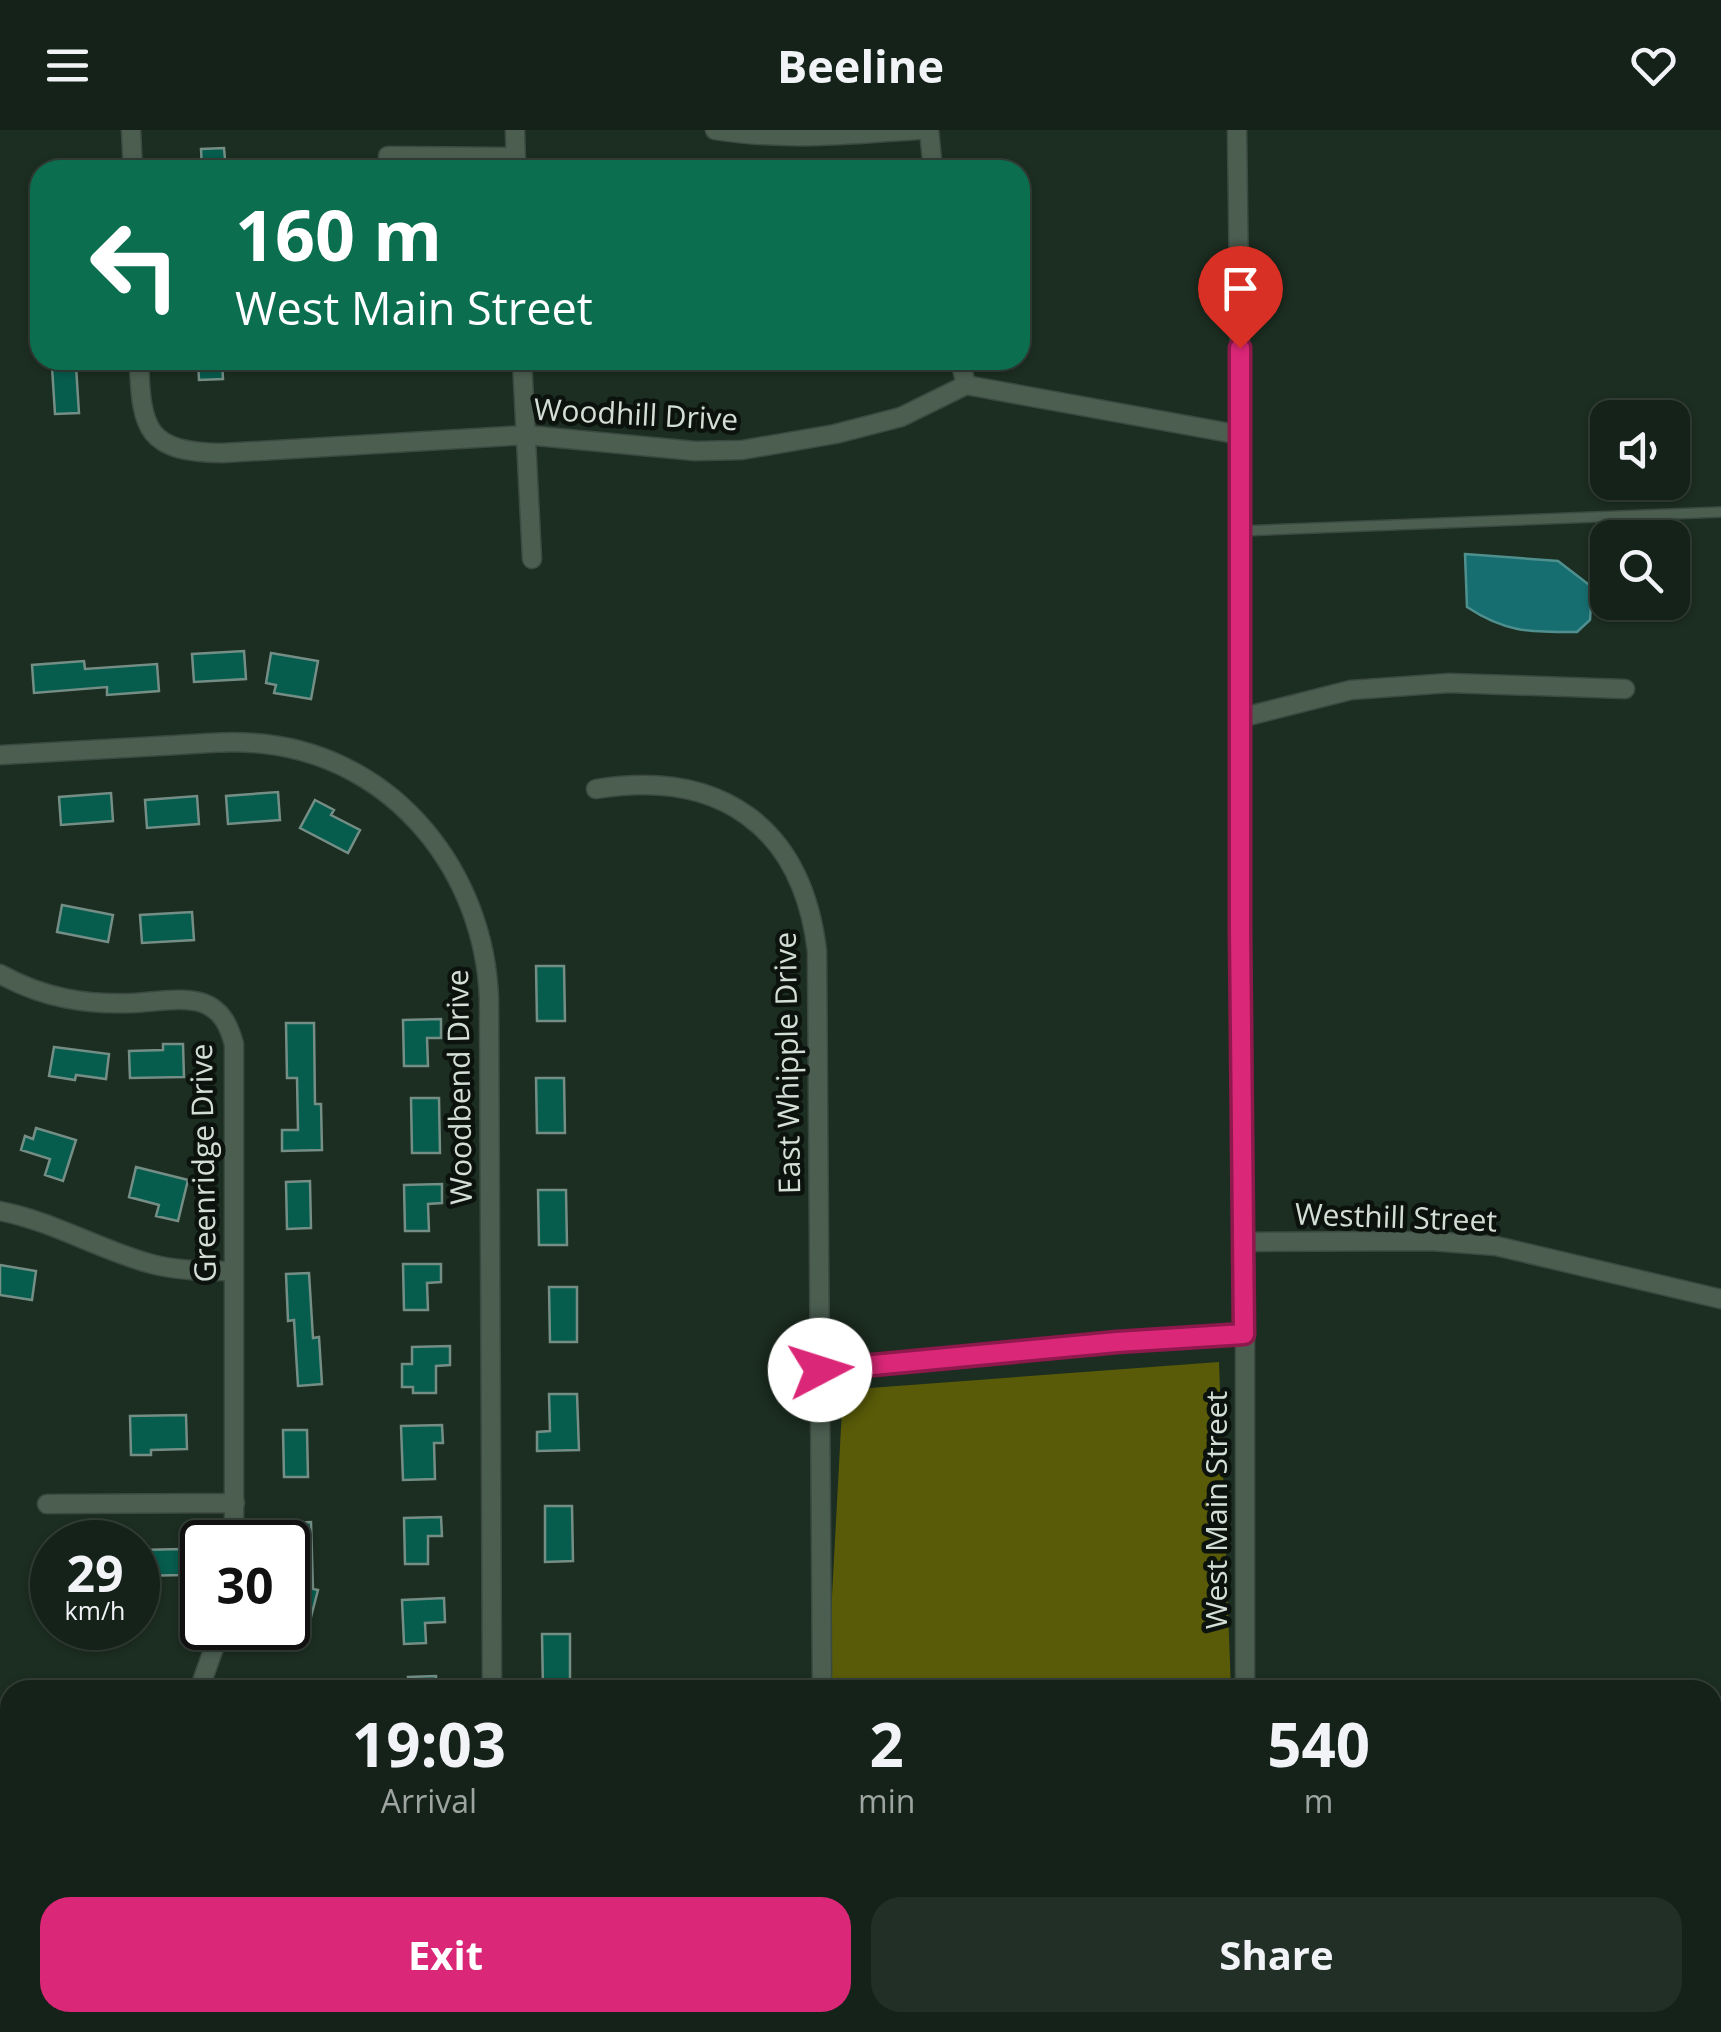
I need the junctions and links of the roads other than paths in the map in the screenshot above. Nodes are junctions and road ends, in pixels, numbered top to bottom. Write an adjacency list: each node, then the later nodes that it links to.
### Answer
1 (131, 130): 8 (street)
2 (515, 130): 10 (street)
3 (715, 130): 4 (street)
4 (917, 130)
5 (929, 130): 11 (street)
6 (1237, 130): 16 (street, West Main Street)
7 (388, 156): 9 (street)
8 (132, 160)
9 (452, 160)
10 (516, 160)
11 (932, 160)
12 (140, 370): 17 (street, Woodhill Drive)
13 (523, 370): 17 (street)
14 (962, 370): 15 (street)
15 (966, 385): 16 (street); 17 (street, Woodhill Drive)
16 (1242, 435): 19 (street, West Main Street)
17 (526, 436): 20 (street)
18 (1721, 512): 19 (lane)
19 (1241, 531): 22 (street, West Main Street)
20 (532, 559)
21 (1625, 689): 22 (street)
22 (1240, 718): 27 (street, West Main Street)
23 (0, 755): 37 (street, Woodbend Drive)
24 (596, 789): 31 (street, East Whipple Drive)
25 (0, 974): 28 (street, Greenridge Drive)
26 (0, 1211): 28 (street)
27 (1244, 1242): 29 (street, Westhill Street); 30 (street, West Main Street)
28 (234, 1271): 33 (street, Greenridge Drive)
29 (1721, 1298)
30 (1244, 1334): 31 (street); 39 (street, West Main Street)
31 (820, 1370): 38 (street, East Whipple Drive)
32 (48, 1504): 33 (street)
33 (235, 1504): 34 (street, Greenridge Drive)
34 (235, 1520)
35 (213, 1650): 36 (street)
36 (202, 1680)
37 (492, 1680)
38 (822, 1680)
39 (1244, 1680)

